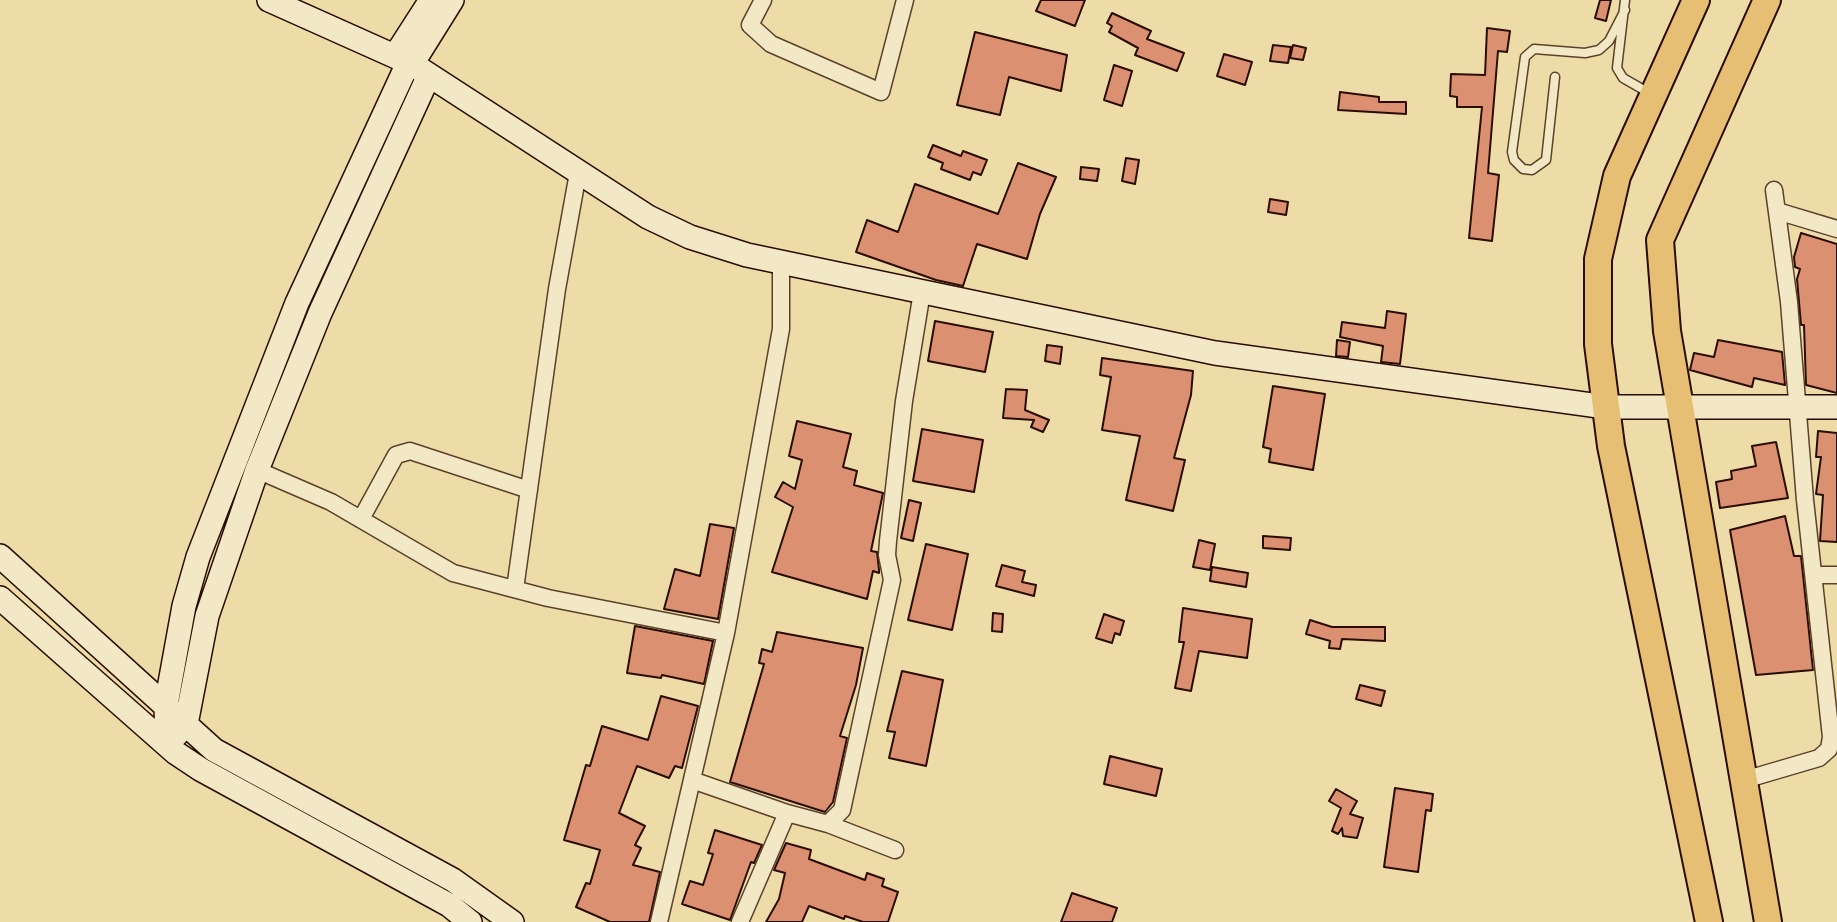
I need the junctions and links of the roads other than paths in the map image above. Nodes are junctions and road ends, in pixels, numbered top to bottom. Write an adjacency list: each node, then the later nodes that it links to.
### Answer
1 (269, 0): 10 (street)
2 (431, 0): 10 (street)
3 (452, 0): 10 (street)
4 (763, 0): 5 (street)
5 (905, 0)
6 (1625, 0): 9 (lane)
7 (1696, 0): 12 (main road)
8 (1767, 0): 19 (main road)
9 (1625, 10): 11 (lane); 12 (lane)
10 (411, 64): 13 (street); 23 (street); 32 (street)
11 (1555, 77)
12 (1654, 95): 21 (main road)
13 (578, 173): 17 (street); 24 (street)
14 (1774, 190): 15 (street)
15 (1777, 211): 16 (street); 20 (street)
16 (1837, 229)
17 (782, 262): 18 (street); 31 (street)
18 (922, 292): 21 (street); 38 (street)
19 (1678, 405): 20 (street); 21 (street); 36 (main road)
20 (1798, 405): 22 (street); 27 (street)
21 (1606, 407): 44 (main road)
22 (1837, 407)
23 (257, 470): 25 (street); 33 (street)
24 (529, 490): 25 (street); 29 (street)
25 (361, 519): 29 (street)
26 (0, 556): 32 (street)
27 (1815, 575): 28 (street); 36 (street)
28 (1837, 575)
29 (515, 590): 31 (street)
30 (0, 598): 34 (street)
31 (726, 633): 35 (street)
32 (166, 705): 33 (street); 34 (street)
33 (186, 724): 34 (street); 41 (street)
34 (167, 745): 40 (street)
35 (692, 780): 37 (street); 42 (street)
36 (1744, 780): 45 (main road)
37 (787, 813): 38 (street); 43 (street)
38 (828, 824): 39 (street)
39 (895, 850)
40 (470, 922)
41 (512, 922)
42 (659, 922)
43 (740, 922)
44 (1709, 922)
45 (1768, 922)

